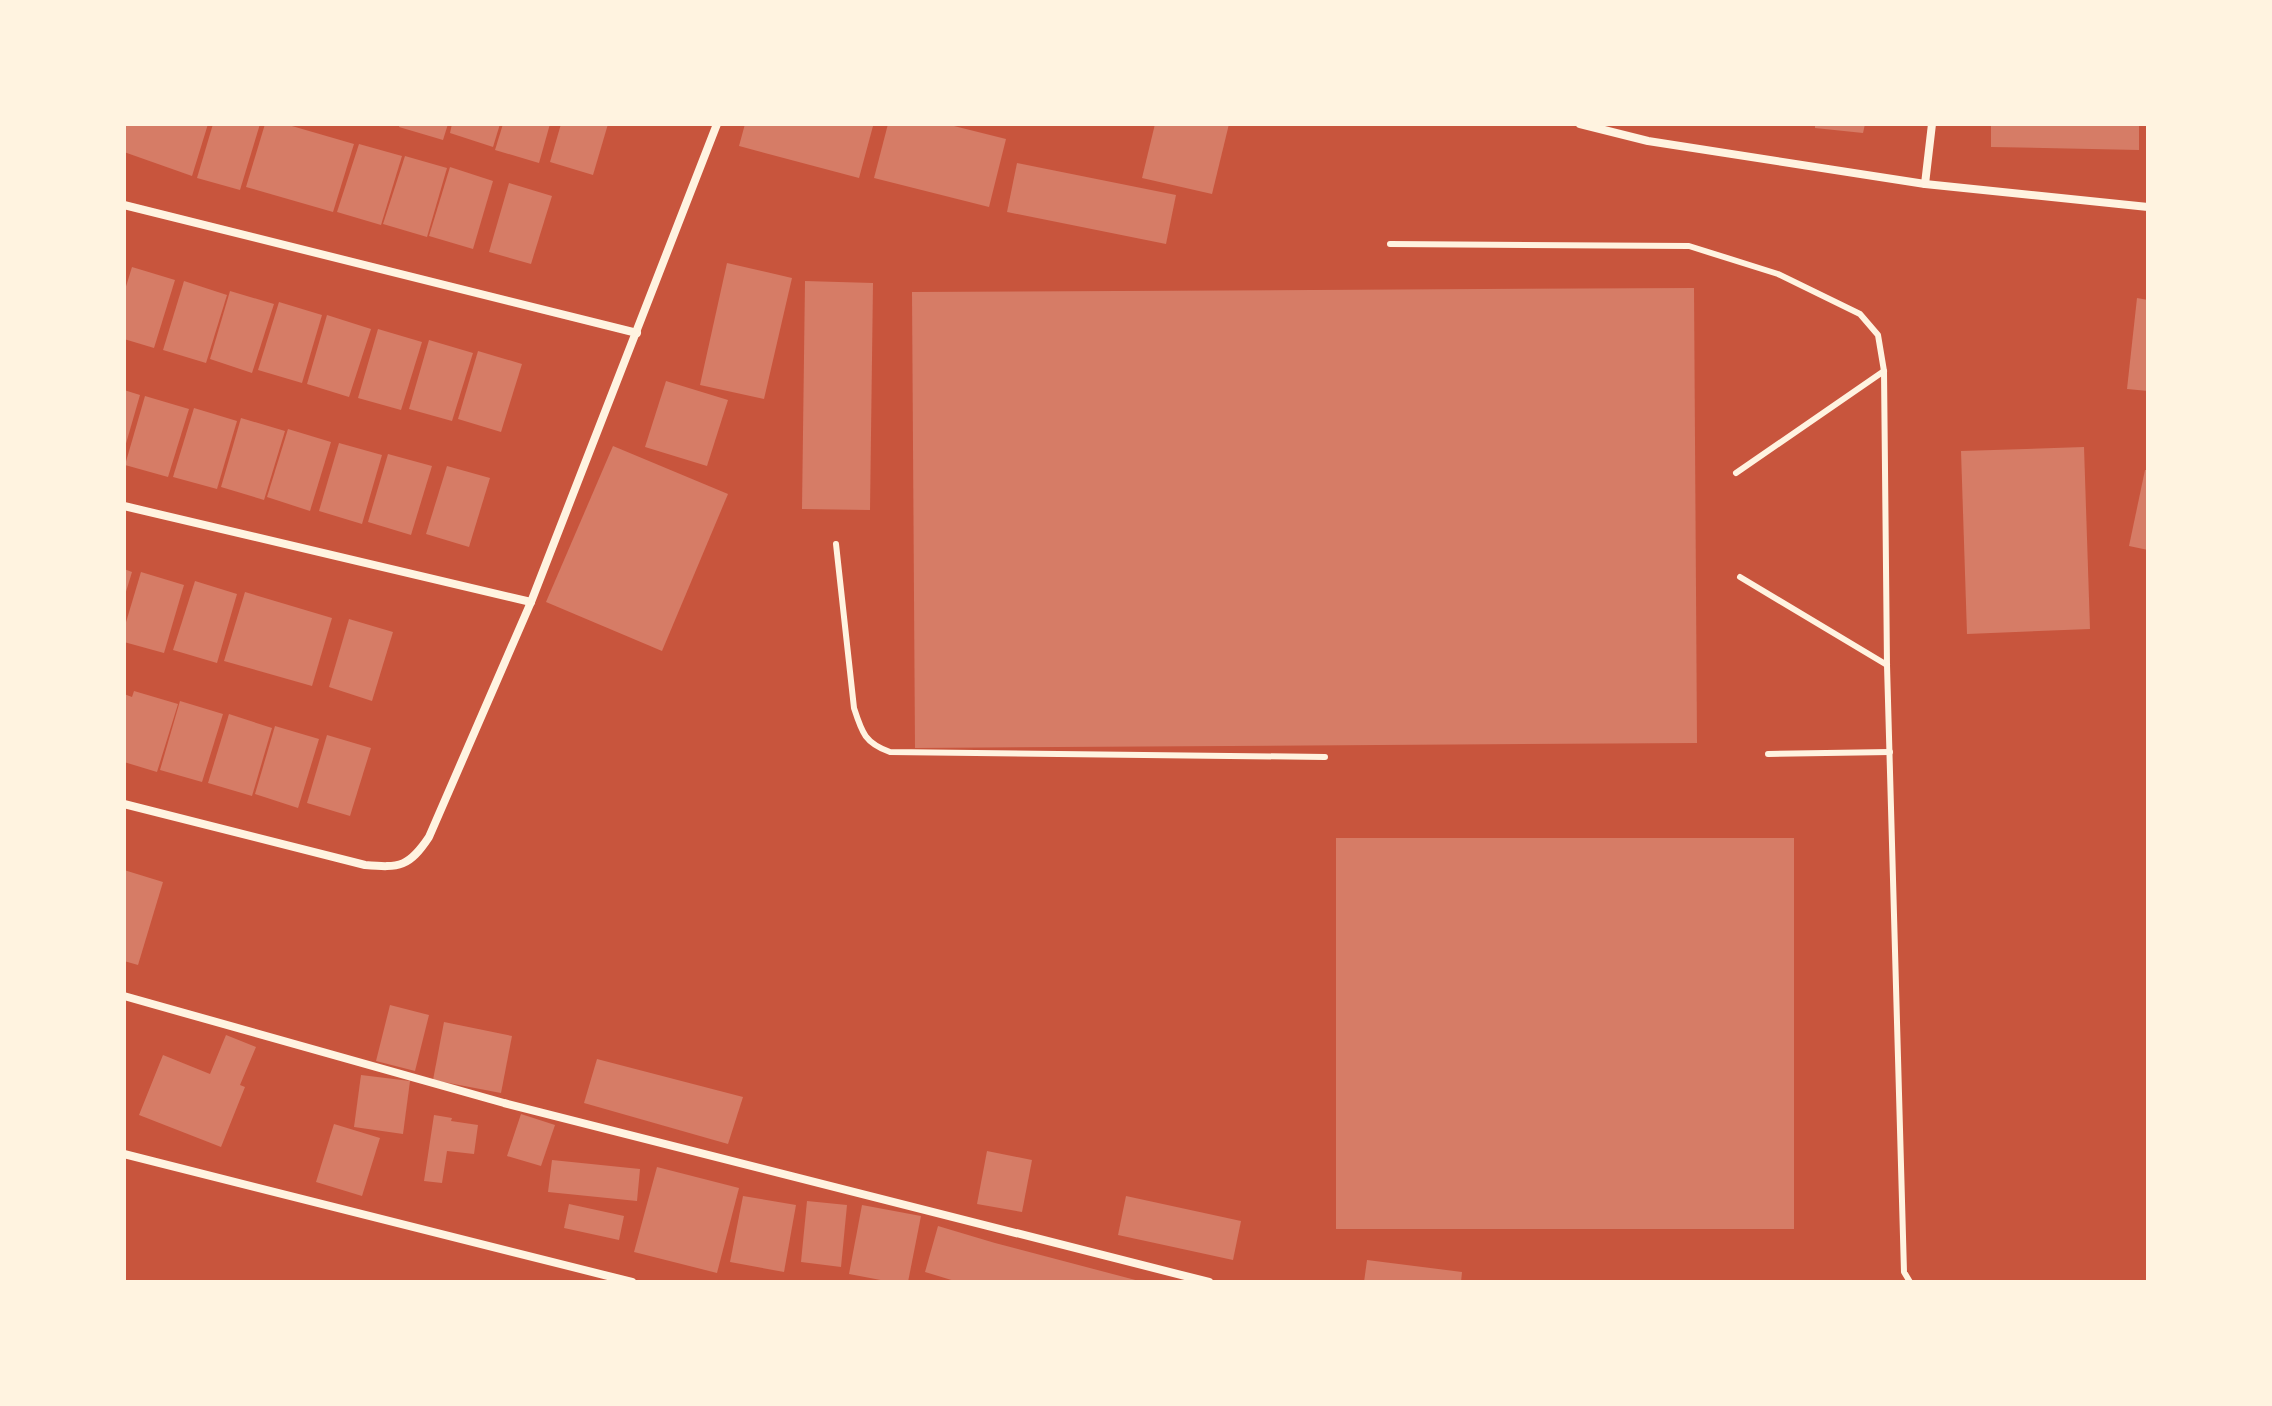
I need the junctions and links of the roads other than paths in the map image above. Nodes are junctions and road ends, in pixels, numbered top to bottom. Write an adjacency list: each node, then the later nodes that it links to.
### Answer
1 (717, 124): 8 (street)
2 (1580, 124): 4 (street)
3 (1932, 124): 4 (street)
4 (1925, 184): 6 (street)
5 (124, 205): 8 (street)
6 (2148, 207)
7 (1390, 244): 9 (lane)
8 (637, 333): 14 (street)
9 (1884, 371): 10 (lane); 15 (lane)
10 (1736, 473)
11 (124, 506): 14 (street)
12 (836, 544): 18 (lane)
13 (1740, 577): 15 (lane)
14 (531, 602): 19 (street)
15 (1887, 665): 16 (lane)
16 (1890, 752): 17 (lane); 24 (lane)
17 (1768, 754)
18 (1325, 757)
19 (124, 804)
20 (124, 996): 23 (street)
21 (124, 1154): 22 (street)
22 (632, 1282)
23 (1209, 1282)
24 (1910, 1282)

